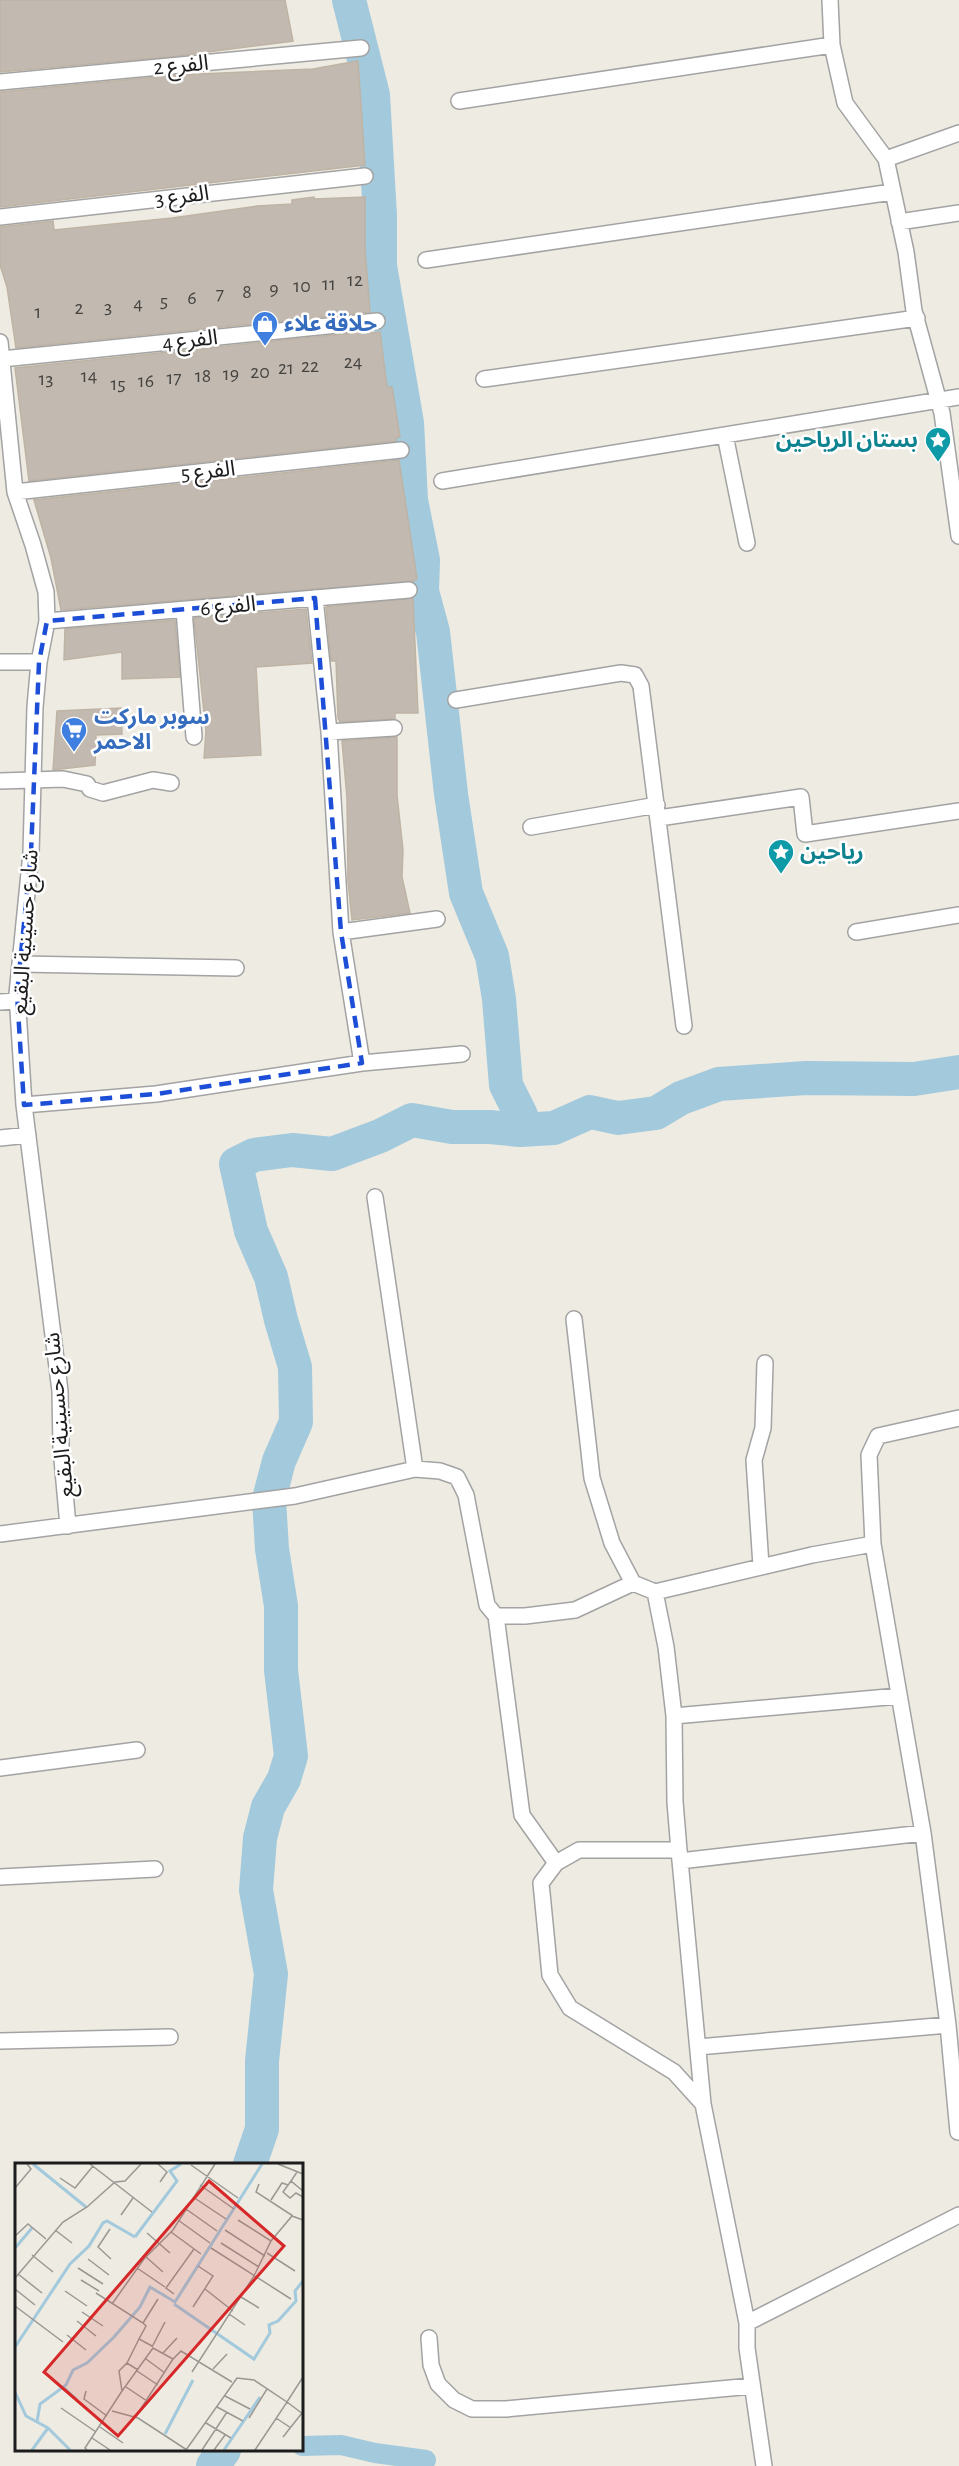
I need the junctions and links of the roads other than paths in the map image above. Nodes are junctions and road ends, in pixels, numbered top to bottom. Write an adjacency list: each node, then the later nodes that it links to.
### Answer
1 (830, 0): 2 (street)
2 (832, 45): 5 (street); 7 (street)
3 (362, 48): 4 (street, الفرع 2)
4 (0, 82)
5 (459, 101)
6 (959, 133): 7 (street)
7 (886, 159): 9 (street)
8 (365, 176): 11 (street, الفرع 3)
9 (892, 192): 12 (street); 13 (street)
10 (959, 213): 12 (street)
11 (0, 217)
12 (899, 222): 14 (street)
13 (426, 260)
14 (916, 318): 18 (street); 21 (street)
15 (377, 321): 17 (street, الفرع 4)
16 (0, 342): 17 (street, شارع حسينية البقيع)
17 (2, 359): 19 (street, شارع حسينية البقيع)
18 (484, 379)
19 (3, 390): 25 (street, شارع حسينية البقيع)
20 (959, 397): 21 (street)
21 (939, 400): 22 (street); 26 (street)
22 (725, 435): 24 (street); 27 (street)
23 (401, 450): 25 (street, الفرع 5)
24 (442, 481)
25 (15, 492): 31 (street, شارع حسينية البقيع)
26 (959, 536)
27 (747, 543)
28 (409, 590): 29 (street, الفرع 6)
29 (315, 598): 30 (street, الفرع 6); 36 (street)
30 (184, 610): 31 (street, الفرع 6); 37 (street)
31 (47, 621): 33 (street, شارع حسينية البقيع)
32 (0, 662): 33 (street)
33 (39, 662): 39 (street, شارع حسينية البقيع)
34 (456, 700): 41 (street)
35 (394, 728): 36 (street)
36 (329, 732): 46 (street)
37 (194, 737)
38 (0, 781): 39 (street)
39 (32, 781): 40 (street); 48 (street, شارع حسينية البقيع)
40 (171, 783)
41 (658, 811): 42 (street); 43 (street); 52 (street)
42 (959, 811)
43 (531, 827)
44 (959, 915): 47 (street)
45 (436, 919): 46 (street)
46 (341, 932): 54 (street)
47 (856, 932)
48 (20, 964): 49 (street); 50 (street, شارع حسينية البقيع)
49 (236, 968)
50 (17, 1001): 51 (street); 55 (street, شارع حسينية البقيع)
51 (0, 1002)
52 (684, 1026)
53 (462, 1054): 54 (street)
54 (362, 1063): 55 (street)
55 (24, 1105): 56 (street, شارع حسينية البقيع)
56 (27, 1135): 57 (street); 63 (street, شارع حسينية البقيع)
57 (0, 1138)
58 (375, 1197): 62 (street)
59 (574, 1319): 67 (street)
60 (765, 1363): 66 (street)
61 (959, 1418): 65 (street)
62 (416, 1469): 63 (street); 69 (street)
63 (68, 1526): 64 (street)
64 (0, 1534)
65 (873, 1544): 66 (street); 70 (street)
66 (761, 1566): 68 (street)
67 (633, 1583): 68 (street); 69 (street)
68 (655, 1592): 71 (street)
69 (496, 1616): 76 (street)
70 (899, 1696): 71 (street); 74 (street)
71 (674, 1716): 75 (street)
72 (137, 1750): 73 (street)
73 (0, 1768)
74 (923, 1833): 75 (street); 79 (street)
75 (680, 1856): 76 (street); 82 (street)
76 (556, 1863): 83 (street)
77 (155, 1869): 78 (street)
78 (0, 1877)
79 (948, 2025): 82 (street); 84 (street)
80 (170, 2037): 81 (street)
81 (0, 2041)
82 (698, 2047): 83 (street)
83 (703, 2104): 86 (street)
84 (958, 2132)
85 (959, 2215): 86 (street)
86 (747, 2323): 88 (street)
87 (429, 2338): 88 (street)
88 (752, 2386): 89 (street)
89 (764, 2466)

